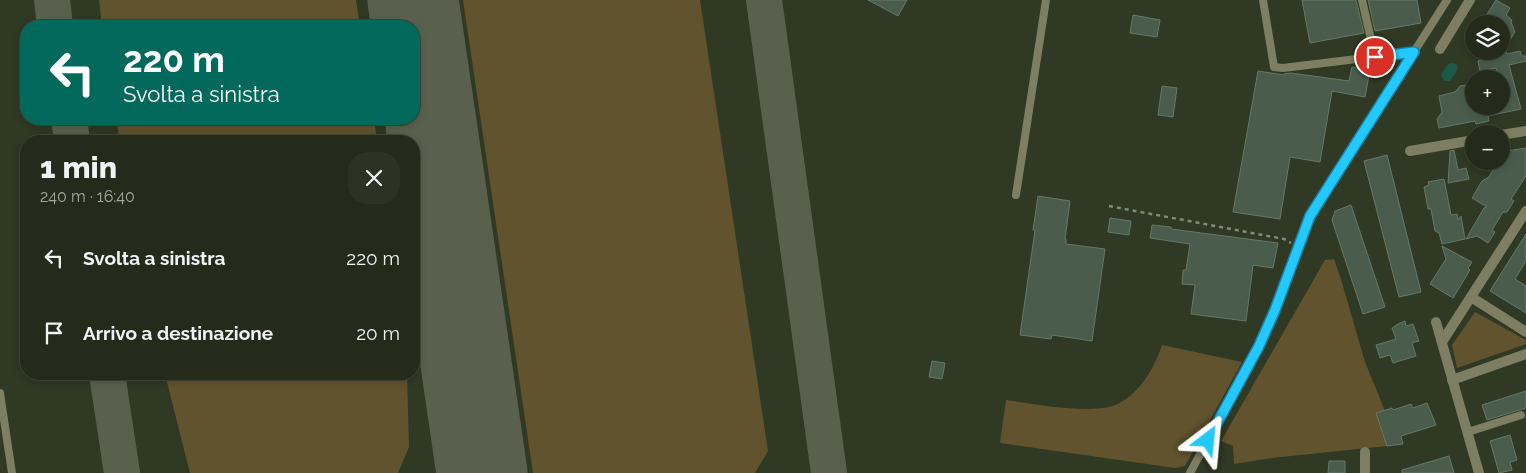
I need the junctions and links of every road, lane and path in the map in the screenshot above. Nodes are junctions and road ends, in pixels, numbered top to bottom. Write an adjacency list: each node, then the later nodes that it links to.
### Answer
1 (1046, 0): 13 (lane)
2 (1263, 0): 8 (lane)
3 (1362, 0): 8 (lane)
4 (1447, 0): 7 (lane)
5 (1470, 0): 6 (street)
6 (1440, 49)
7 (1414, 52): 8 (lane); 28 (lane)
8 (1375, 57)
9 (1526, 131): 10 (street)
10 (1510, 134)
11 (1465, 142): 12 (street)
12 (1410, 151)
13 (1016, 195)
14 (1108, 206): 16 (path)
15 (1526, 211): 17 (street)
16 (1294, 240)
17 (1471, 297): 19 (street); 20 (street)
18 (1436, 322): 20 (street)
19 (1526, 332)
20 (1442, 342): 22 (street)
21 (1526, 354): 22 (street)
22 (1452, 380): 25 (street)
23 (0, 393): 27 (lane)
24 (1521, 415): 25 (lane)
25 (1468, 432): 30 (street)
26 (1364, 452): 29 (street)
27 (12, 473)
28 (1190, 473)
29 (1365, 473)
30 (1480, 473)

